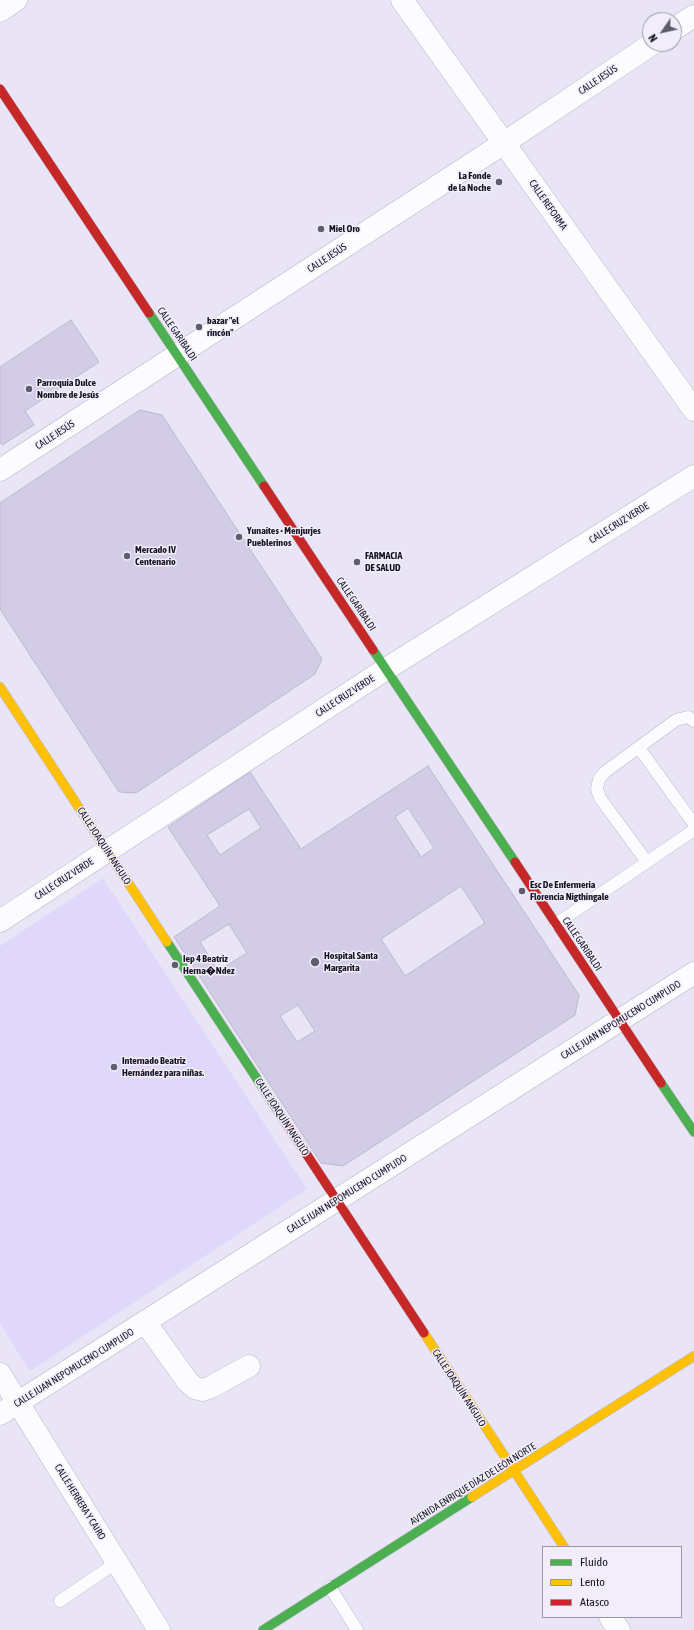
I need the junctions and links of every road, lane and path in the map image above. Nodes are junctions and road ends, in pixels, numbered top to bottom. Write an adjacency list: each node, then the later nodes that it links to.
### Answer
1 (16, 0): 3 (street)
2 (402, 0): 8 (street, CALLE REFORMA)
3 (0, 11)
4 (694, 16): 5 (street)
5 (682, 24)
6 (642, 51): 8 (street, CALLE JESÚS)
7 (0, 89): 9 (street, CALLE GARIBALDI)
8 (504, 143): 9 (street, CALLE JESÚS); 10 (street, CALLE REFORMA)
9 (178, 356): 11 (street, CALLE JESÚS); 13 (street, CALLE GARIBALDI)
10 (694, 410)
11 (0, 470)
12 (694, 476): 13 (street, CALLE CRUZ VERDE)
13 (386, 669): 19 (street, CALLE CRUZ VERDE); 22 (street, CALLE GARIBALDI)
14 (0, 686): 19 (street, CALLE JOAQUÍN ANGULO)
15 (694, 721): 16 (lane)
16 (639, 748): 17 (lane); 20 (lane)
17 (694, 824)
18 (694, 830): 20 (lane)
19 (107, 851): 21 (street, CALLE CRUZ VERDE); 26 (street, CALLE JOAQUÍN ANGULO)
20 (647, 862): 22 (lane)
21 (0, 921)
22 (556, 924): 24 (street, CALLE GARIBALDI)
23 (694, 974): 24 (street, CALLE JUAN NEPOMUCENO CUMPLIDO)
24 (620, 1021): 25 (street, CALLE GARIBALDI); 26 (street, CALLE JUAN NEPOMUCENO CUMPLIDO)
25 (694, 1132)
26 (336, 1201): 27 (street, CALLE JUAN NEPOMUCENO CUMPLIDO); 32 (street, CALLE JOAQUÍN ANGULO)
27 (145, 1322): 29 (street); 31 (street, CALLE JUAN NEPOMUCENO CUMPLIDO)
28 (694, 1356): 32 (street, AVENIDA ENRIQUE DÍAZ DE LEÓN NORTE)
29 (249, 1366)
30 (0, 1374): 31 (street, CALLE HERRERA Y CAIRO)
31 (9, 1409): 34 (street, CALLE HERRERA Y CAIRO)
32 (513, 1471): 33 (street, CALLE JOAQUÍN ANGULO); 35 (street, AVENIDA ENRIQUE DÍAZ DE LEÓN NORTE)
33 (563, 1546)
34 (117, 1562): 36 (lane); 38 (street, CALLE HERRERA Y CAIRO)
35 (330, 1587): 39 (street, AVENIDA ENRIQUE DÍAZ DE LEÓN NORTE); 40 (lane)
36 (60, 1601)
37 (611, 1618): 41 (street)
38 (159, 1630)
39 (263, 1630)
40 (357, 1630)
41 (619, 1630)

